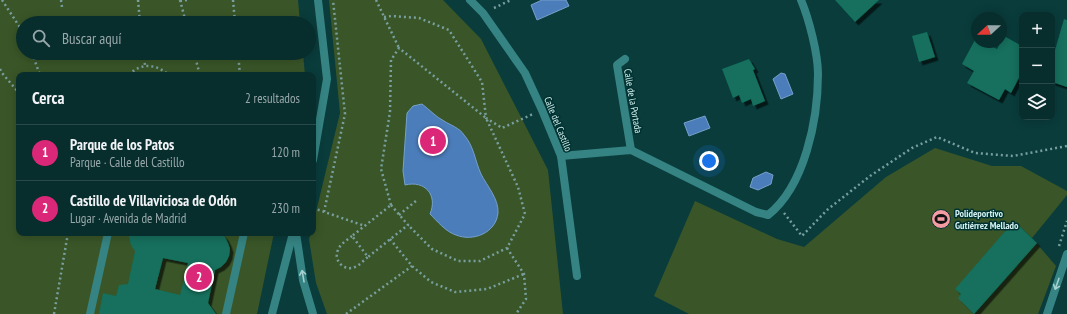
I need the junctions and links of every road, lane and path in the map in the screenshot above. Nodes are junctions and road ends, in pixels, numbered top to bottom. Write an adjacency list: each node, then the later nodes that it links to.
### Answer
1 (2, 0): 19 (path)
2 (61, 0): 13 (path)
3 (138, 0): 15 (path)
4 (180, 0): 5 (path); 16 (path)
5 (188, 0)
6 (233, 0): 17 (path)
7 (318, 0): 36 (street)
8 (333, 0): 44 (path)
9 (376, 0): 18 (path)
10 (470, 0): 14 (street, Calle del Castillo)
11 (511, 0): 14 (path)
12 (801, 0): 42 (street)
13 (62, 7)
14 (483, 13): 34 (street, Calle del Castillo)
15 (139, 16)
16 (184, 16)
17 (234, 16)
18 (384, 17): 20 (path); 35 (path)
19 (16, 21)
20 (399, 48): 35 (path); 41 (path)
21 (625, 59): 38 (street, Calle de la Portada)
22 (35, 60): 28 (path)
23 (145, 60): 26 (path)
24 (196, 60): 31 (path)
25 (239, 60): 32 (path)
26 (145, 66): 29 (path); 30 (path)
27 (0, 69): 33 (path)
28 (39, 72)
29 (132, 72)
30 (166, 72)
31 (199, 72)
32 (240, 72)
33 (16, 89)
34 (542, 110): 35 (path); 39 (street, Calle del Castillo)
35 (486, 118): 56 (path)
36 (316, 143)
37 (1067, 146): 42 (path)
38 (631, 150): 39 (street); 42 (street)
39 (561, 156): 61 (street, Calle del Castillo)
40 (417, 200): 45 (path)
41 (391, 204): 45 (path); 48 (path)
42 (779, 207)
43 (316, 209): 44 (path)
44 (324, 212): 48 (path)
45 (399, 214): 47 (path)
46 (1067, 221): 57 (path)
47 (408, 225): 55 (path); 56 (path)
48 (365, 226): 54 (path)
49 (67, 236): 62 (path)
50 (107, 236): 63 (street)
51 (243, 236): 64 (street)
52 (292, 236): 65 (street)
53 (296, 236): 66 (street, one-way to 53)
54 (352, 236): 58 (path); 58 (path)
55 (390, 239): 58 (path); 59 (path)
56 (507, 248): 60 (path)
57 (1065, 251): 69 (street, one-way to 69)
58 (368, 257)
59 (412, 266): 60 (path); 67 (path)
60 (524, 274): 68 (path)
61 (577, 276)
62 (54, 314)
63 (90, 314)
64 (226, 314)
65 (272, 314)
66 (313, 314)
67 (346, 314)
68 (516, 314)
69 (1047, 314)

